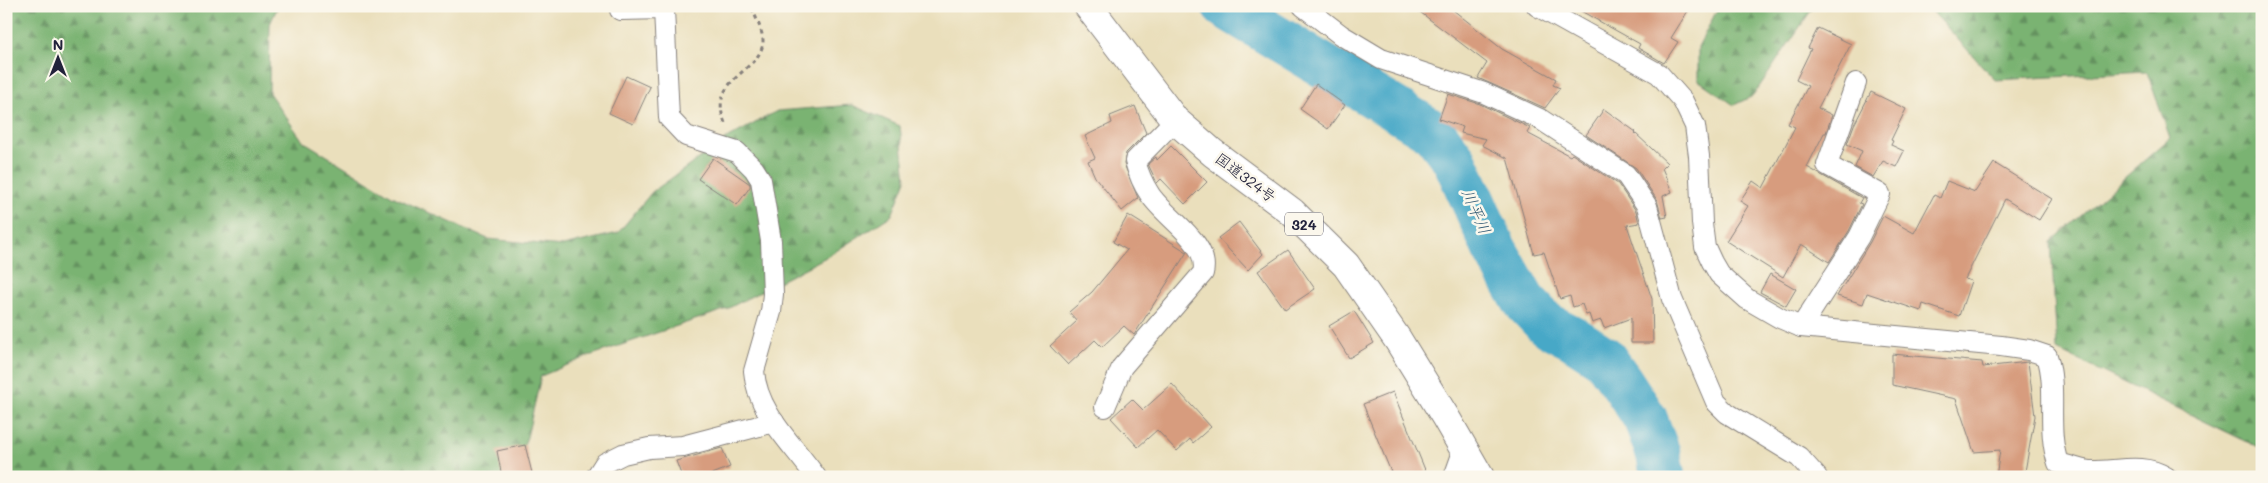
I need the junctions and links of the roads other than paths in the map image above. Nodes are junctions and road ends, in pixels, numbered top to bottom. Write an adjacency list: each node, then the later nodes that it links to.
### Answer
1 (1088, 6): 6 (highway, 国道324号 / 324)
2 (1303, 6): 15 (street)
3 (1538, 6): 7 (street)
4 (620, 10): 9 (street)
5 (1856, 84): 7 (street)
6 (1175, 120): 8 (street); 10 (highway, 国道324号 / 324)
7 (1801, 326): 16 (street)
8 (1105, 407)
9 (774, 422): 11 (street); 12 (street)
10 (1464, 449): 13 (street); 14 (highway, 国道324号 / 324)
11 (596, 477)
12 (816, 477)
13 (1454, 477)
14 (1480, 477)
15 (1817, 477)
16 (2166, 477)

